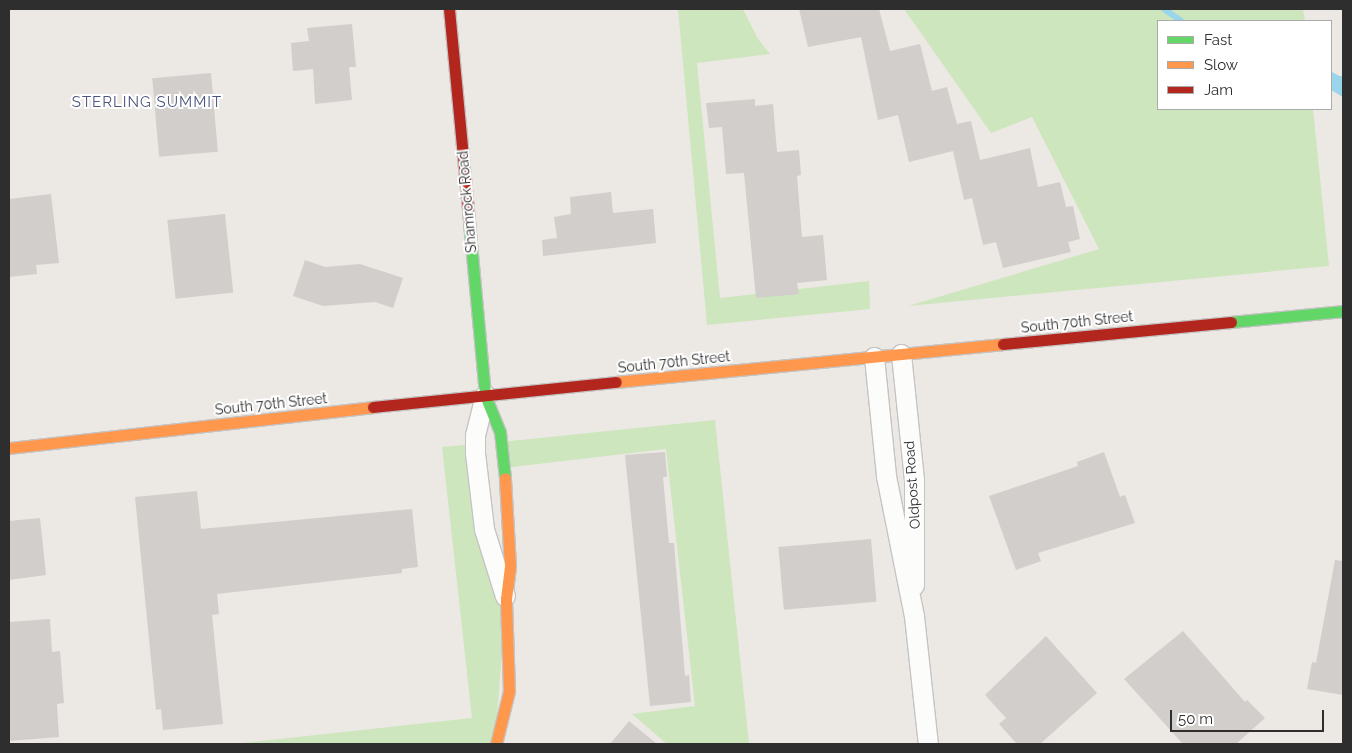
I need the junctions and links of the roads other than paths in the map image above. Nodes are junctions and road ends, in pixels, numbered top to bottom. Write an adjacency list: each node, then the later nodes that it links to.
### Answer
1 (449, 9): 5 (main road, Shamrock Road)
2 (1343, 311): 3 (main road, South 70th Street)
3 (901, 354): 4 (main road, South 70th Street); 8 (street, Oldpost Road)
4 (874, 357): 5 (main road, South 70th Street); 8 (street, Oldpost Road)
5 (486, 395): 6 (main road, South 70th Street); 7 (main road, Shamrock Road); 7 (street, Shamrock Road)
6 (9, 448)
7 (506, 599): 9 (main road, Shamrock Road)
8 (914, 616): 10 (street, Oldpost Road)
9 (496, 744)
10 (928, 744)

